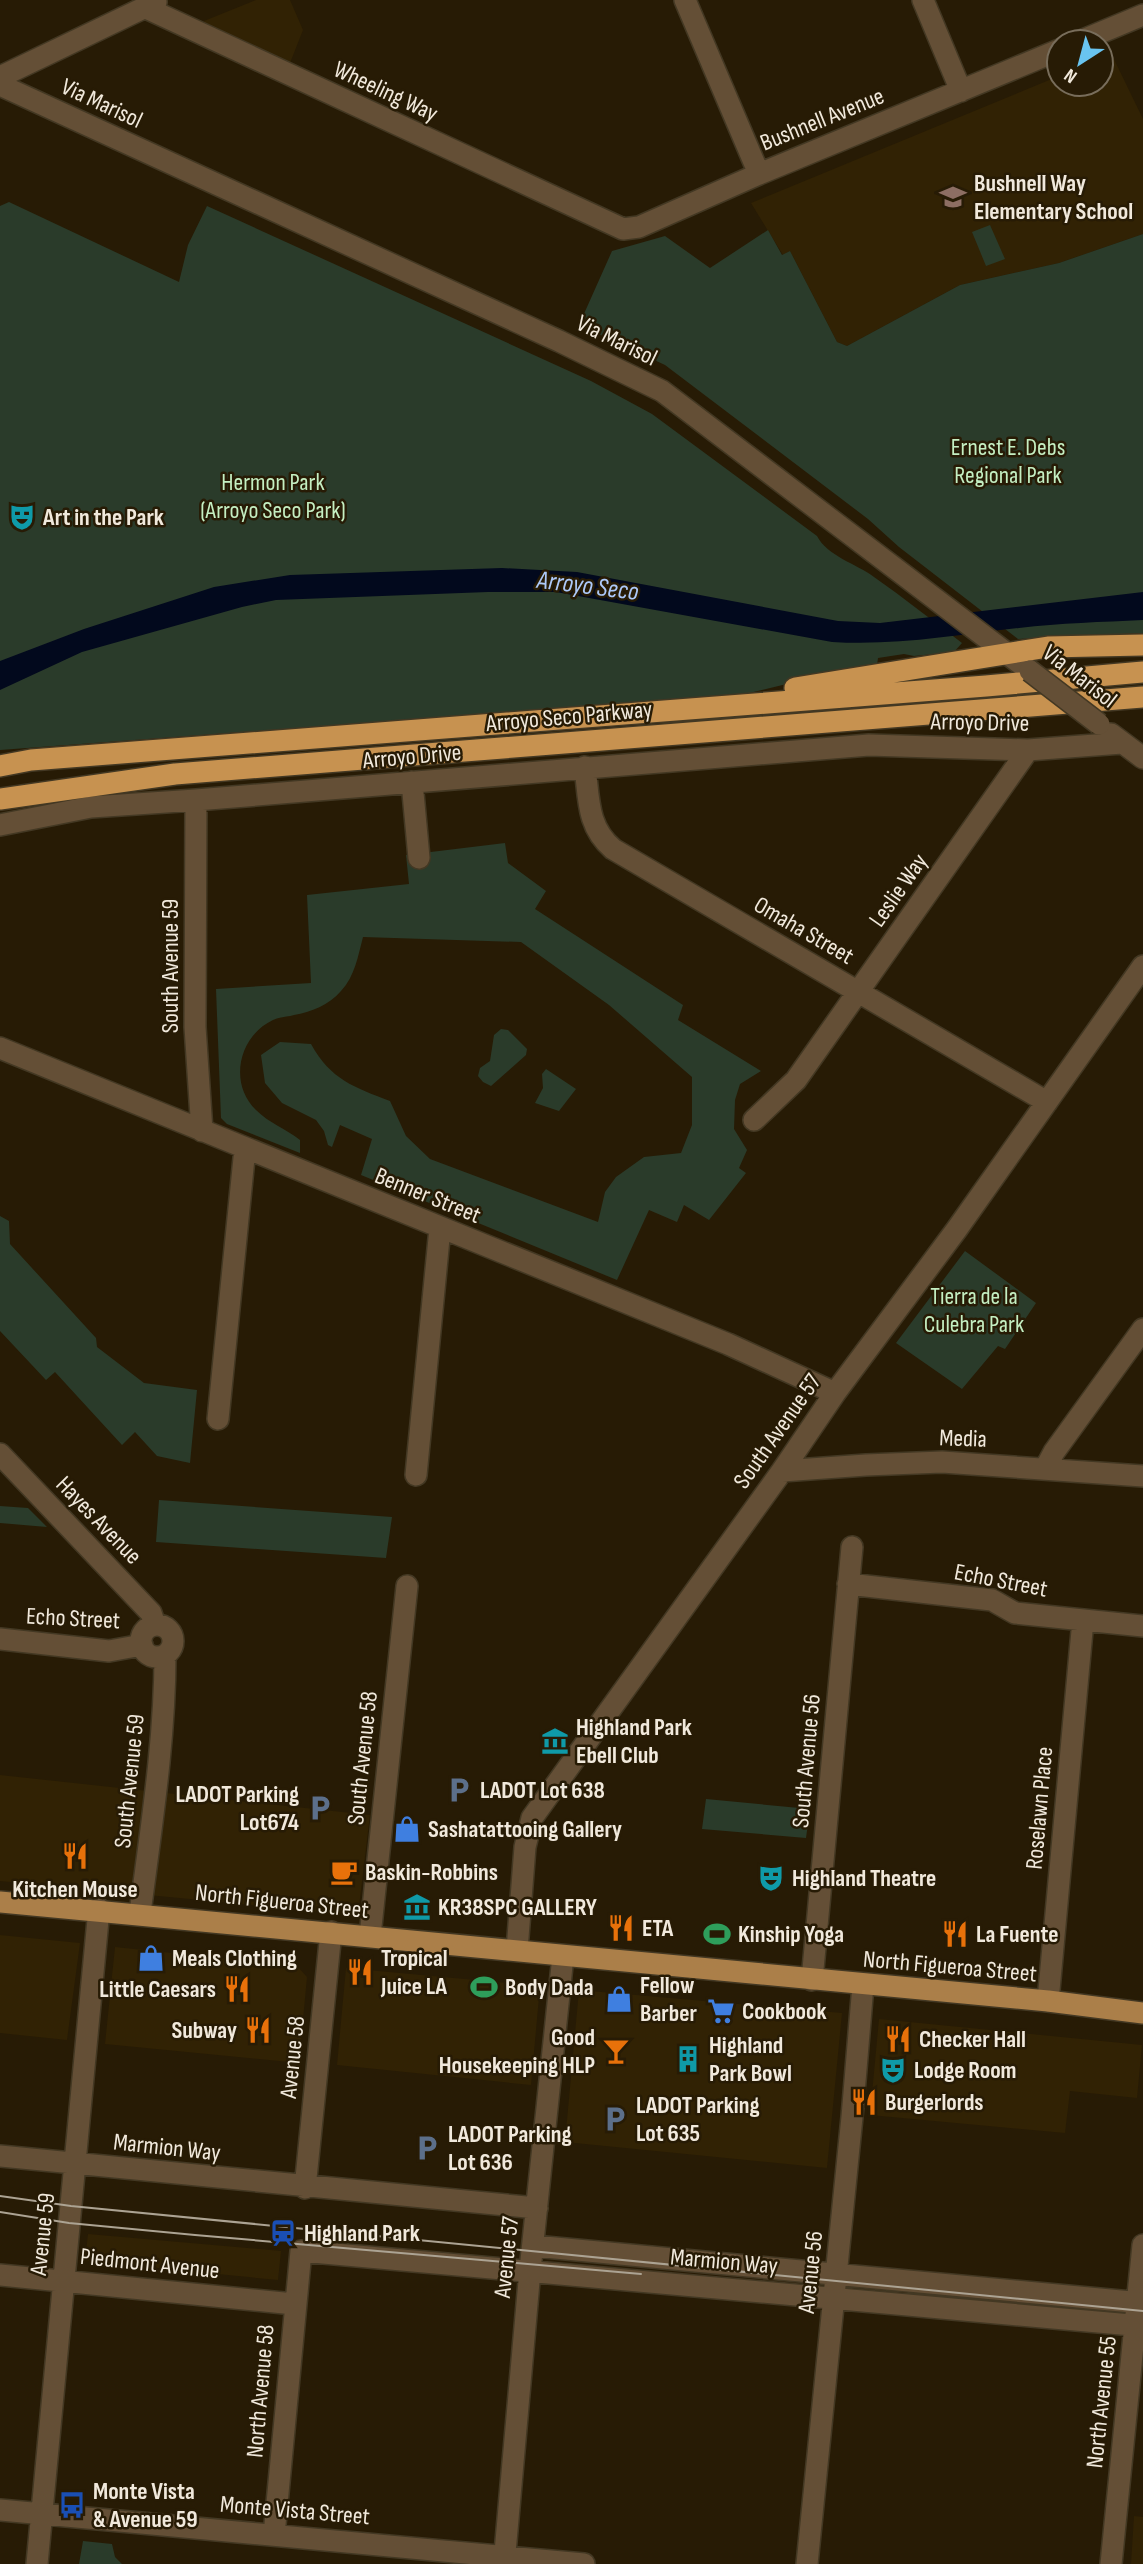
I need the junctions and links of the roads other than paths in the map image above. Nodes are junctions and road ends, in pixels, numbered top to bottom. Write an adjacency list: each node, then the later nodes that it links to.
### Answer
1 (685, 0): 10 (street)
2 (923, 0): 9 (street)
3 (152, 4): 7 (street); 11 (street, Wheeling Way)
4 (1143, 15): 5 (street)
5 (1112, 28)
6 (1045, 56): 9 (street, Bushnell Avenue)
7 (0, 77)
8 (0, 85): 13 (street, Via Marisol)
9 (961, 91): 10 (street, Bushnell Avenue)
10 (759, 174): 11 (street, Bushnell Avenue)
11 (605, 222)
12 (1143, 645): 13 (highway)
13 (1007, 653): 16 (highway); 17 (street, Via Marisol, bridge)
14 (1143, 672): 16 (highway, Arroyo Seco Parkway)
15 (1143, 697): 23 (highway, Arroyo Seco Parkway)
16 (752, 703): 20 (highway, Arroyo Seco Parkway)
17 (1122, 743): 18 (street, Arroyo Drive); 19 (street, Via Marisol)
18 (1028, 750): 21 (street, Arroyo Drive); 29 (street, Leslie Way)
19 (1143, 758)
20 (0, 766)
21 (585, 767): 22 (street, Arroyo Drive); 29 (street, Omaha Street)
22 (412, 782): 24 (street, Arroyo Drive); 27 (street)
23 (10, 797): 25 (highway)
24 (196, 800): 26 (street, Arroyo Drive); 33 (street, South Avenue 59)
25 (0, 808)
26 (0, 824)
27 (419, 858)
28 (1143, 966): 31 (street, South Avenue 57)
29 (857, 992): 31 (street, Omaha Street); 32 (street, Leslie Way)
30 (0, 1048): 33 (street, Benner Street)
31 (1047, 1102): 37 (street, South Avenue 57)
32 (754, 1120)
33 (202, 1131): 34 (street, Benner Street)
34 (245, 1148): 35 (street, Benner Street); 38 (street)
35 (440, 1228): 37 (street, Benner Street); 42 (street)
36 (1143, 1329): 40 (street)
37 (835, 1393): 41 (street, South Avenue 57)
38 (218, 1419)
39 (0, 1454): 48 (street, Hayes Avenue)
40 (1045, 1469): 41 (street, Media); 43 (street, Media)
41 (782, 1471): 58 (street, South Avenue 57)
42 (416, 1475)
43 (1143, 1476)
44 (852, 1547): 45 (street, South Avenue 56)
45 (848, 1584): 47 (street, Echo Street); 60 (street, South Avenue 56)
46 (407, 1586): 57 (street, South Avenue 58)
47 (1083, 1620): 49 (street, Echo Street); 62 (street, Roselawn Place)
48 (155, 1625): 51 (street); 52 (street)
49 (1143, 1626)
50 (0, 1639): 51 (street, Echo Street)
51 (142, 1645): 52 (street)
52 (165, 1655): 55 (street, South Avenue 59)
53 (0, 1902): 54 (main road, North Figueroa Street)
54 (99, 1909): 55 (main road, North Figueroa Street); 65 (street, Avenue 59)
55 (140, 1913): 56 (main road, North Figueroa Street)
56 (331, 1932): 57 (main road, North Figueroa Street); 66 (street, Avenue 58)
57 (370, 1936): 58 (main road, North Figueroa Street)
58 (517, 1950): 59 (main road, North Figueroa Street)
59 (563, 1956): 60 (main road, North Figueroa Street); 67 (street, Avenue 57)
60 (812, 1980): 61 (main road, North Figueroa Street)
61 (863, 1985): 62 (main road, North Figueroa Street); 73 (street, Avenue 56)
62 (1048, 2001): 63 (main road, North Figueroa Street)
63 (1143, 2013)
64 (0, 2157): 65 (street, Marmion Way)
65 (75, 2165): 66 (street, Marmion Way); 74 (street, Avenue 59)
66 (305, 2188): 67 (street, Marmion Way)
67 (537, 2208): 69 (street, Avenue 57)
68 (1143, 2245): 76 (street, North Avenue 55)
69 (534, 2246): 71 (street, Avenue 57); 73 (street, Marmion Way)
70 (300, 2251): 71 (street, Marmion Way); 77 (street, North Avenue 58)
71 (530, 2270): 75 (street, Marmion Way); 82 (street, Avenue 57)
72 (0, 2275): 74 (street, Piedmont Avenue)
73 (836, 2275): 75 (street, Avenue 56); 76 (street, Marmion Way)
74 (63, 2281): 77 (street, Piedmont Avenue); 80 (street, Avenue 59)
75 (834, 2298): 78 (street, Marmion Way); 85 (street, Avenue 56)
76 (1140, 2303): 78 (street, North Avenue 55)
77 (294, 2304): 81 (street, North Avenue 58)
78 (1139, 2326): 86 (street, North Avenue 55)
79 (0, 2510): 80 (street, Monte Vista Street)
80 (42, 2514): 81 (street, Monte Vista Street); 83 (street, Avenue 59)
81 (274, 2535): 82 (street, Monte Vista Street)
82 (505, 2560): 84 (street, Monte Vista Street)
83 (37, 2564)
84 (584, 2564)
85 (807, 2564)
86 (1111, 2564)

